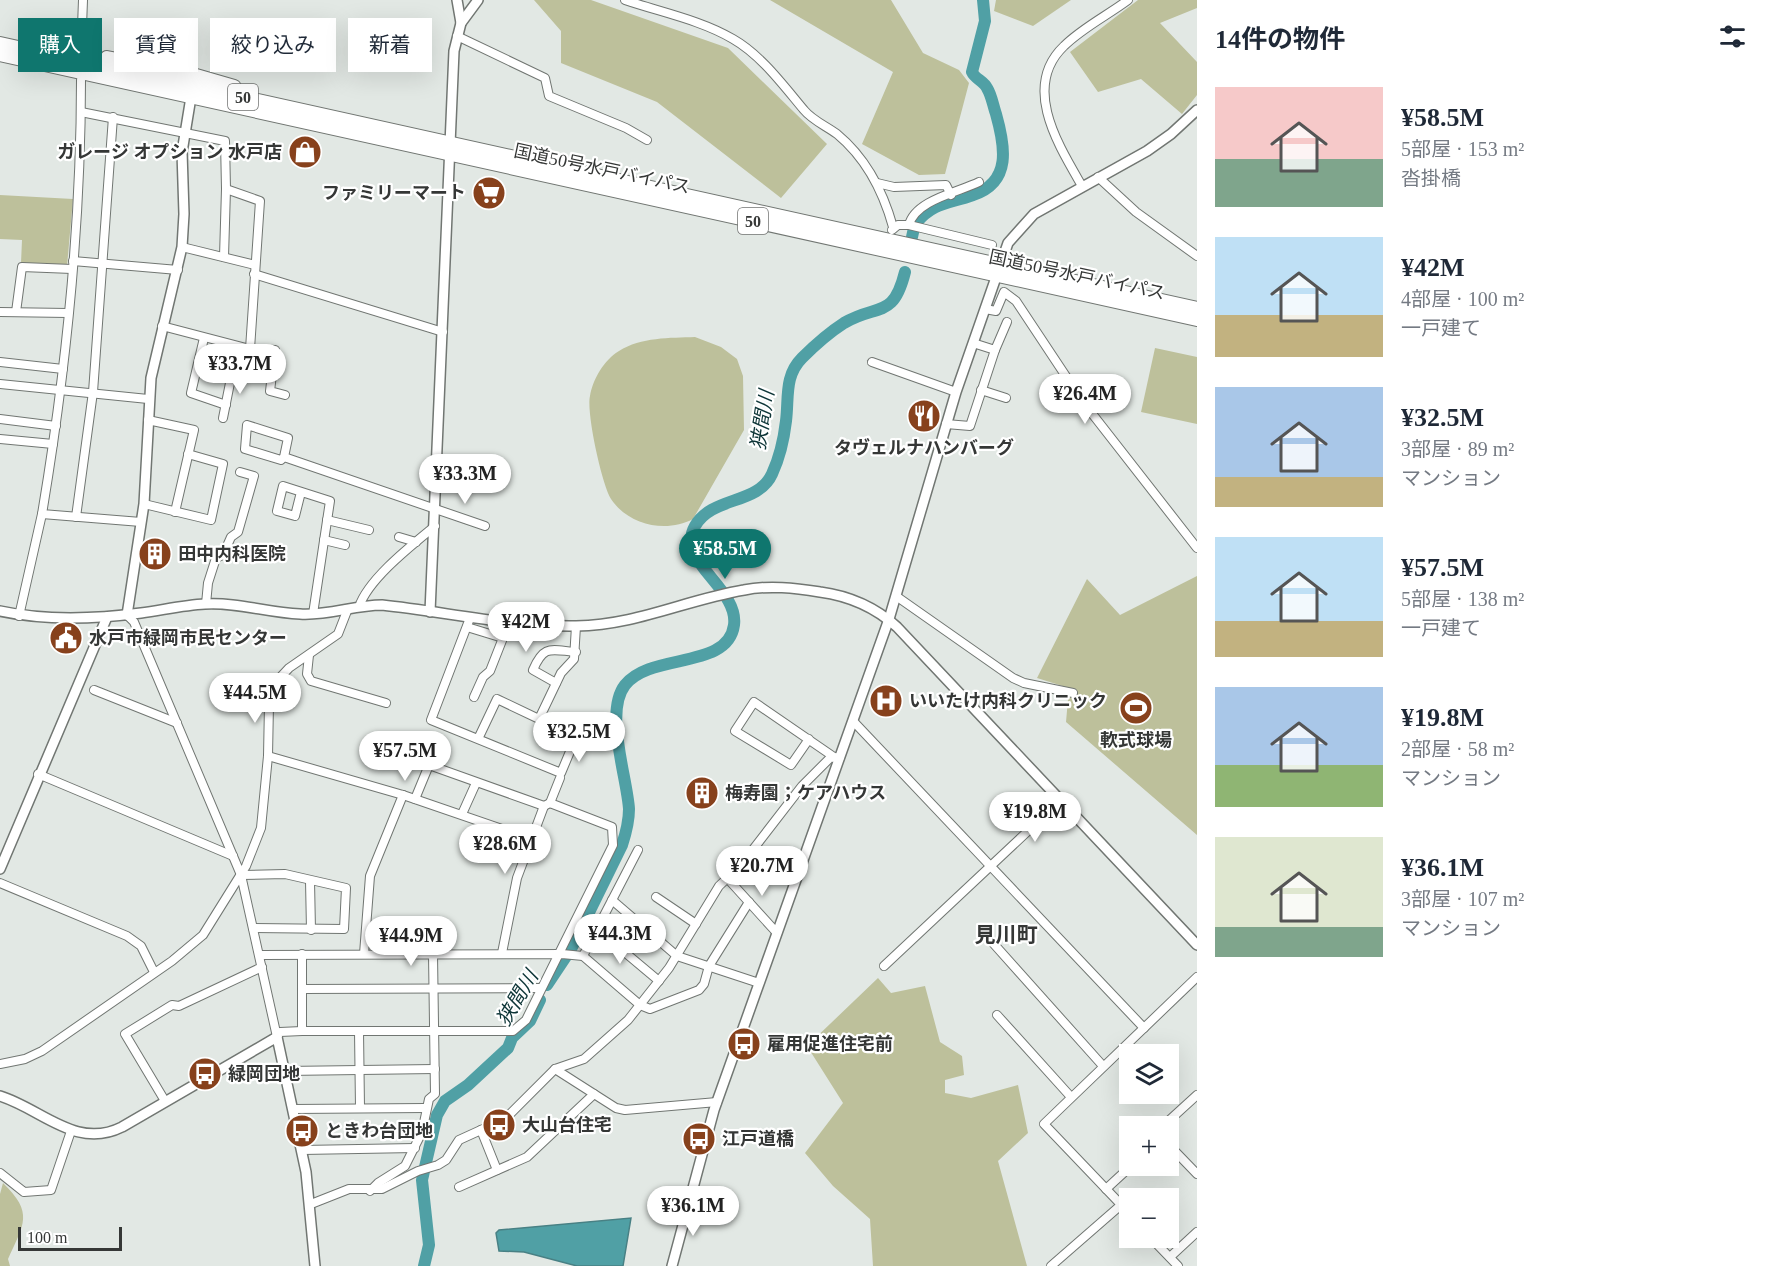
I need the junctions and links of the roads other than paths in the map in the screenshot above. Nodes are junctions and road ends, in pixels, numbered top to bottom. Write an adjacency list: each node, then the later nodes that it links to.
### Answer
1 (83, 0): 6 (street)
2 (457, 0): 7 (street)
3 (478, 0): 7 (street)
4 (625, 0): 25 (street)
5 (1128, 0): 26 (street)
6 (82, 18)
7 (461, 23): 9 (street)
8 (0, 35): 10 (highway)
9 (457, 36): 21 (street); 22 (street)
10 (18, 39)
11 (0, 44): 16 (highway, 国道50号水戸バイパス / 50)
12 (0, 54): 16 (highway, 国道50号水戸バイパス / 50)
13 (102, 59): 16 (highway)
14 (0, 63): 15 (highway)
15 (81, 80): 16 (highway); 18 (street)
16 (191, 86): 20 (street); 22 (highway, 国道50号水戸バイパス / 50); 22 (highway, 国道50号水戸バイパス / 50)
17 (1197, 110): 23 (street)
18 (81, 111): 19 (street); 36 (street)
19 (113, 117): 20 (street); 35 (street)
20 (184, 133): 27 (street); 32 (street)
21 (647, 140)
22 (450, 149): 30 (highway, 国道50号水戸バイパス / 50); 39 (highway, 国道50号水戸バイパス / 50); 49 (street)
23 (1098, 177): 26 (street); 33 (street)
24 (979, 182): 28 (street)
25 (877, 183): 28 (street); 30 (street)
26 (1082, 186): 39 (street)
27 (226, 189): 34 (street); 37 (street)
28 (951, 195): 29 (street)
29 (909, 225): 30 (street); 31 (street)
30 (891, 233): 39 (highway, 国道50号水戸バイパス / 50)
31 (992, 245)
32 (182, 247): 34 (street); 38 (street)
33 (1197, 256)
34 (224, 257): 37 (street)
35 (104, 263): 36 (street); 38 (street); 62 (street)
36 (72, 265): 44 (street); 45 (street)
37 (255, 265): 40 (street)
38 (178, 270): 48 (street)
39 (998, 270): 41 (street); 42 (highway, 国道50号水戸バイパス / 50); 46 (highway, 国道50号水戸バイパス / 50)
40 (254, 274): 49 (street); 52 (street)
41 (985, 309): 51 (street); 92 (street)
42 (1197, 309)
43 (0, 312): 44 (street)
44 (16, 312): 45 (street)
45 (68, 313): 57 (street)
46 (1197, 319)
47 (1006, 322): 53 (street)
48 (162, 326): 50 (street); 65 (street)
49 (444, 332): 79 (street)
50 (204, 338): 52 (street); 66 (street)
51 (973, 343): 53 (street); 61 (street)
52 (250, 349): 63 (street)
53 (994, 350): 60 (street)
54 (0, 362): 57 (street)
55 (872, 362): 61 (street)
56 (233, 368): 66 (street)
57 (63, 369): 59 (street)
58 (0, 384): 59 (street)
59 (60, 390): 62 (street); 71 (street)
60 (981, 390): 64 (street); 70 (street)
61 (956, 392): 70 (street)
62 (93, 393): 65 (street); 82 (street)
63 (285, 395)
64 (1006, 398)
65 (148, 399): 69 (street)
66 (226, 405): 67 (street)
67 (223, 418)
68 (0, 419): 71 (street)
69 (148, 420): 74 (street); 78 (street)
70 (946, 424): 93 (street)
71 (56, 426): 73 (street)
72 (0, 439): 73 (street)
73 (53, 444): 81 (street)
74 (188, 454): 80 (street); 80 (street)
75 (284, 457): 75 (street); 79 (street)
76 (240, 472): 94 (street)
77 (301, 492): 83 (street)
78 (144, 504): 80 (street); 84 (street)
79 (435, 507): 85 (street); 86 (street)
80 (175, 512)
81 (42, 514): 82 (street); 101 (street)
82 (75, 517): 84 (street)
83 (327, 520): 87 (street); 89 (street)
84 (141, 522): 100 (street)
85 (435, 526): 90 (street); 98 (street)
86 (485, 526)
87 (369, 530)
88 (399, 537): 90 (street)
89 (324, 540): 91 (street); 99 (street)
90 (416, 542): 95 (street)
91 (345, 545)
92 (1197, 548)
93 (896, 596): 103 (street); 110 (street)
94 (206, 604): 99 (street); 100 (street)
95 (359, 607): 97 (street); 98 (street)
96 (0, 611): 101 (street)
97 (347, 611): 99 (street); 107 (street)
98 (430, 612): 104 (street)
99 (313, 614)
100 (127, 615): 102 (street); 115 (street)
101 (19, 616): 102 (street)
102 (107, 617): 120 (street)
103 (889, 620): 105 (street); 114 (street); 125 (street)
104 (469, 622): 105 (street); 111 (street); 116 (street)
105 (576, 626): 106 (street)
106 (576, 652): 108 (street); 108 (street)
107 (309, 655): 112 (street); 118 (street)
108 (556, 683): 113 (street)
109 (94, 690): 115 (street)
110 (1073, 693)
111 (474, 697)
112 (386, 703)
113 (539, 719): 116 (street); 116 (street)
114 (853, 721): 119 (street); 131 (street)
115 (177, 723): 130 (street)
116 (478, 739)
117 (809, 739): 117 (street); 119 (street)
118 (268, 756): 123 (street); 133 (street)
119 (837, 757): 134 (street); 144 (street)
120 (38, 774): 130 (street); 132 (street)
121 (560, 778): 126 (street)
122 (476, 783): 124 (street); 126 (street); 127 (street)
123 (404, 795): 124 (street); 149 (street)
124 (415, 799): 127 (street)
125 (1060, 801): 131 (street); 146 (street)
126 (547, 805): 128 (street); 151 (street)
127 (462, 814): 128 (street)
128 (531, 839): 147 (street)
129 (638, 850): 138 (street)
130 (233, 856): 133 (street)
131 (992, 867): 156 (street); 167 (street)
132 (0, 869)
133 (241, 875): 135 (street); 141 (street); 158 (street)
134 (728, 879): 139 (street); 140 (street)
135 (310, 881): 143 (street); 143 (street)
136 (0, 883): 158 (street)
137 (656, 897): 140 (street)
138 (612, 900): 142 (street); 154 (street)
139 (749, 902): 144 (street); 155 (street)
140 (696, 924): 154 (street)
141 (253, 928): 143 (street); 152 (street)
142 (597, 929): 153 (street); 160 (street)
143 (311, 930)
144 (777, 933): 161 (street)
145 (993, 943): 173 (street)
146 (1197, 945)
147 (502, 953): 150 (street); 151 (street)
148 (302, 954): 149 (street); 152 (street); 164 (street)
149 (364, 954): 150 (street)
150 (433, 954): 162 (street)
151 (560, 954): 153 (street); 163 (street)
152 (260, 955): 157 (street)
153 (579, 956): 165 (street)
154 (677, 956): 155 (street); 160 (street)
155 (709, 966): 161 (street); 165 (street)
156 (884, 966)
157 (262, 967): 171 (street); 182 (street)
158 (154, 972): 172 (street)
159 (1197, 977): 167 (street)
160 (659, 981): 165 (street)
161 (759, 983): 183 (street)
162 (434, 988): 163 (street); 164 (street); 170 (street)
163 (541, 988): 170 (street)
164 (302, 989): 169 (street)
165 (640, 1005): 175 (street)
166 (997, 1015): 181 (street)
167 (1144, 1028): 173 (street)
168 (359, 1030): 169 (street); 170 (street); 176 (street)
169 (302, 1031): 171 (street)
170 (434, 1031): 174 (street)
171 (277, 1037): 177 (street); 182 (street)
172 (0, 1064)
173 (1103, 1066): 181 (street)
174 (435, 1069): 176 (street); 185 (street)
175 (555, 1069): 178 (street); 188 (street)
176 (360, 1070): 177 (street); 184 (street)
177 (285, 1071): 186 (street)
178 (594, 1094): 183 (street); 193 (street)
179 (1197, 1095): 187 (street)
180 (0, 1096): 189 (street)
181 (1071, 1097): 198 (street)
182 (165, 1101): 189 (street)
183 (717, 1102): 207 (street)
184 (360, 1108): 185 (street); 186 (street)
185 (426, 1108): 190 (street)
186 (293, 1109): 191 (street)
187 (1174, 1116)
188 (481, 1130): 193 (street); 199 (street)
189 (71, 1131): 194 (street)
190 (415, 1148): 191 (street); 199 (street)
191 (302, 1150): 201 (street)
192 (1179, 1155): 195 (street)
193 (497, 1170): 197 (street)
194 (0, 1173)
195 (1197, 1174)
196 (1120, 1176): 198 (street)
197 (459, 1187)
198 (1106, 1189): 200 (street)
199 (370, 1191): 201 (street)
200 (1119, 1203)
201 (311, 1204): 206 (street)
202 (1119, 1207): 208 (street)
203 (1197, 1232): 205 (street)
204 (1161, 1248): 205 (street)
205 (1170, 1257): 209 (street)
206 (315, 1266)
207 (672, 1266)
208 (1051, 1266)
209 (1178, 1266)

